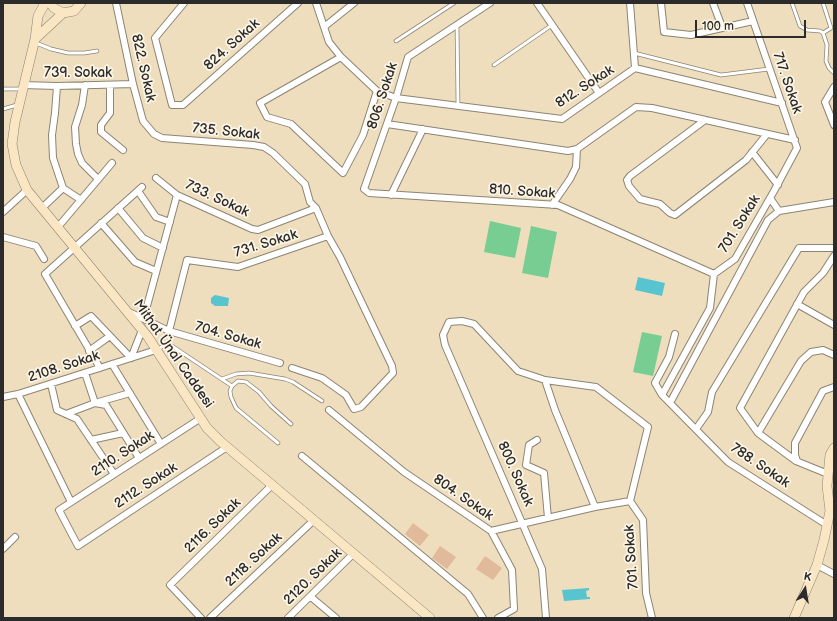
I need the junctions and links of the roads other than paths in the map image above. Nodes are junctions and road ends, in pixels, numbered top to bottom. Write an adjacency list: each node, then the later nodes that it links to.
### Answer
1 (45, 3): 26 (main road, Mithat Ünal Caddesi)
2 (50, 3): 18 (main road)
3 (80, 3): 18 (main road)
4 (116, 3): 35 (street, 822. Sokak)
5 (184, 3): 6 (street, 824. Sokak)
6 (298, 3)
7 (316, 3): 23 (street)
8 (354, 3): 23 (street)
9 (454, 3): 27 (lane)
10 (490, 3): 22 (street, 806. Sokak)
11 (537, 3): 20 (street)
12 (630, 3): 29 (street)
13 (661, 3): 24 (street)
14 (714, 3): 24 (street)
15 (747, 3): 19 (street, 717. Sokak)
16 (792, 3): 25 (lane)
17 (823, 3): 21 (lane)
18 (63, 13): 26 (main road)
19 (753, 21): 24 (street); 33 (street, 717. Sokak)
20 (552, 25): 31 (lane); 43 (street)
21 (832, 25): 25 (lane)
22 (456, 26): 44 (street, 806. Sokak); 47 (lane)
23 (324, 27): 30 (street)
24 (722, 27)
25 (823, 33): 34 (lane)
26 (35, 41): 28 (lane); 39 (main road, Mithat Ünal Caddesi)
27 (396, 41)
28 (97, 52)
29 (634, 53): 32 (street); 33 (lane)
30 (341, 57): 42 (street); 42 (street, 806. Sokak)
31 (494, 65)
32 (635, 68): 43 (street, 812. Sokak); 45 (street, 812. Sokak)
33 (770, 68): 45 (street, 717. Sokak)
34 (834, 73)
35 (133, 84): 36 (street, 739. Sokak); 53 (street, 822. Sokak)
36 (110, 85): 38 (street, 739. Sokak); 58 (street)
37 (57, 86): 38 (street, 739. Sokak); 39 (street, 739. Sokak); 64 (street)
38 (85, 86): 62 (street)
39 (23, 87): 41 (lane); 46 (main road, Mithat Ünal Caddesi)
40 (834, 87): 51 (street)
41 (3, 89)
42 (377, 91): 44 (street, 812. Sokak)
43 (599, 93): 47 (street, 812. Sokak)
44 (396, 98): 47 (street, 812. Sokak); 50 (street, 806. Sokak)
45 (782, 103): 55 (street, 717. Sokak)
46 (19, 105): 48 (lane); 66 (main road, Mithat Ünal Caddesi)
47 (458, 106)
48 (3, 109)
49 (706, 120): 54 (street); 57 (street); 59 (street)
50 (387, 124): 52 (street); 65 (street, 806. Sokak)
51 (834, 125)
52 (423, 130): 57 (street); 68 (street)
53 (154, 134): 75 (street, 735. Sokak)
54 (767, 134): 55 (street); 59 (street)
55 (795, 140): 56 (street, 717. Sokak)
56 (797, 148): 63 (street, 701. Sokak)
57 (577, 149): 72 (street)
58 (123, 150)
59 (752, 152): 63 (street)
60 (112, 163): 62 (street)
61 (156, 178): 67 (street, 733. Sokak)
62 (98, 179): 70 (street)
63 (778, 185): 69 (street, 701. Sokak)
64 (63, 188): 70 (street); 73 (street)
65 (364, 189): 68 (street, 810. Sokak)
66 (27, 190): 73 (main road, Mithat Ünal Caddesi); 77 (street)
67 (177, 195): 75 (street, 733. Sokak); 78 (street)
68 (391, 195): 72 (street, 810. Sokak)
69 (770, 198): 76 (street); 89 (street, 701. Sokak)
70 (81, 200): 80 (street)
71 (834, 202): 76 (street)
72 (552, 205): 89 (street, 810. Sokak)
73 (42, 208): 80 (main road, Mithat Ünal Caddesi)
74 (118, 208): 78 (street); 79 (street); 84 (street)
75 (316, 208): 81 (street, 735. Sokak)
76 (778, 211): 119 (street, 701. Sokak)
77 (3, 212)
78 (170, 222): 84 (street)
79 (101, 223): 83 (street); 88 (street)
80 (58, 227): 83 (main road, Mithat Ünal Caddesi)
81 (328, 236): 96 (street, 731. Sokak); 106 (street)
82 (3, 237): 87 (street)
83 (74, 247): 91 (main road, Mithat Ünal Caddesi); 94 (street)
84 (163, 248): 88 (street)
85 (834, 248): 124 (street)
86 (834, 256): 90 (street)
87 (44, 259)
88 (156, 271): 92 (street)
89 (714, 274): 115 (street)
90 (797, 304): 93 (street); 126 (street)
91 (126, 310): 92 (street, 704. Sokak); 95 (main road, Mithat Ünal Caddesi)
92 (139, 316): 95 (street); 96 (street, 704. Sokak)
93 (834, 325)
94 (75, 326): 98 (street); 100 (street)
95 (142, 330): 99 (main road, Mithat Ünal Caddesi); 102 (street)
96 (169, 331): 103 (street, 704. Sokak)
97 (675, 334): 115 (street, 788. Sokak)
98 (110, 336): 100 (street); 102 (street)
99 (156, 350): 102 (street, 2108. Sokak); 108 (lane); 122 (main road, Mithat Ünal Caddesi)
100 (89, 351): 105 (street)
101 (834, 355): 126 (street)
102 (131, 358): 104 (street, 2108. Sokak)
103 (280, 363)
104 (112, 364): 105 (street, 2108. Sokak); 113 (street)
105 (100, 368): 107 (street, 2108. Sokak)
106 (292, 368)
107 (85, 373): 110 (street, 2108. Sokak); 118 (street)
108 (222, 378): 111 (lane); 117 (lane)
109 (545, 380): 139 (street); 141 (street); 145 (street, 800. Sokak)
110 (51, 384): 114 (street, 2108. Sokak); 121 (street)
111 (232, 386): 123 (lane); 129 (lane)
112 (834, 387): 135 (street)
113 (130, 393): 118 (street); 130 (street)
114 (18, 394): 116 (street, 2108. Sokak); 140 (street)
115 (662, 395): 119 (street, 788. Sokak)
116 (3, 397)
117 (322, 401)
118 (95, 403): 121 (street); 125 (street)
119 (670, 403): 124 (street, 788. Sokak)
120 (330, 410): 147 (street, 804. Sokak)
121 (66, 414): 127 (street)
122 (201, 418): 130 (street, 2110. Sokak); 131 (main road, Mithat Ünal Caddesi)
123 (291, 424)
124 (696, 429): 146 (street, 788. Sokak)
125 (123, 433): 127 (street); 134 (street)
126 (758, 433): 135 (street)
127 (91, 440): 136 (street)
128 (537, 440): 143 (street)
129 (278, 443)
130 (161, 444): 134 (street, 2110. Sokak)
131 (227, 447): 138 (main road, Mithat Ünal Caddesi); 142 (street, 2112. Sokak)
132 (834, 448): 137 (main road)
133 (302, 456): 159 (street)
134 (139, 458): 136 (street, 2110. Sokak)
135 (798, 462): 137 (street)
136 (114, 474): 140 (street, 2110. Sokak)
137 (828, 474): 146 (main road)
138 (272, 485): 144 (main road, Mithat Ünal Caddesi); 154 (street, 2116. Sokak)
139 (630, 501): 141 (street, 804. Sokak); 162 (street, 701. Sokak)
140 (72, 502): 142 (street, 2110. Sokak)
141 (596, 507): 143 (street, 804. Sokak)
142 (59, 510)
143 (548, 518): 145 (street, 804. Sokak)
144 (314, 520): 150 (main road, Mithat Ünal Caddesi); 155 (street, 2118. Sokak)
145 (523, 524): 147 (street, 804. Sokak); 161 (street, 800. Sokak)
146 (827, 525): 151 (main road)
147 (491, 531): 160 (street)
148 (15, 537): 149 (street)
149 (3, 549)
150 (354, 553): 153 (street, 2120. Sokak); 158 (main road, Mithat Ünal Caddesi)
151 (818, 565): 152 (street); 163 (main road)
152 (834, 574)
153 (311, 597): 156 (street, 2120. Sokak); 157 (street)
154 (201, 618)
155 (210, 618)
156 (288, 618)
157 (336, 618)
158 (430, 618)
159 (483, 618)
160 (498, 618)
161 (546, 618)
162 (652, 618)
163 (794, 618)

